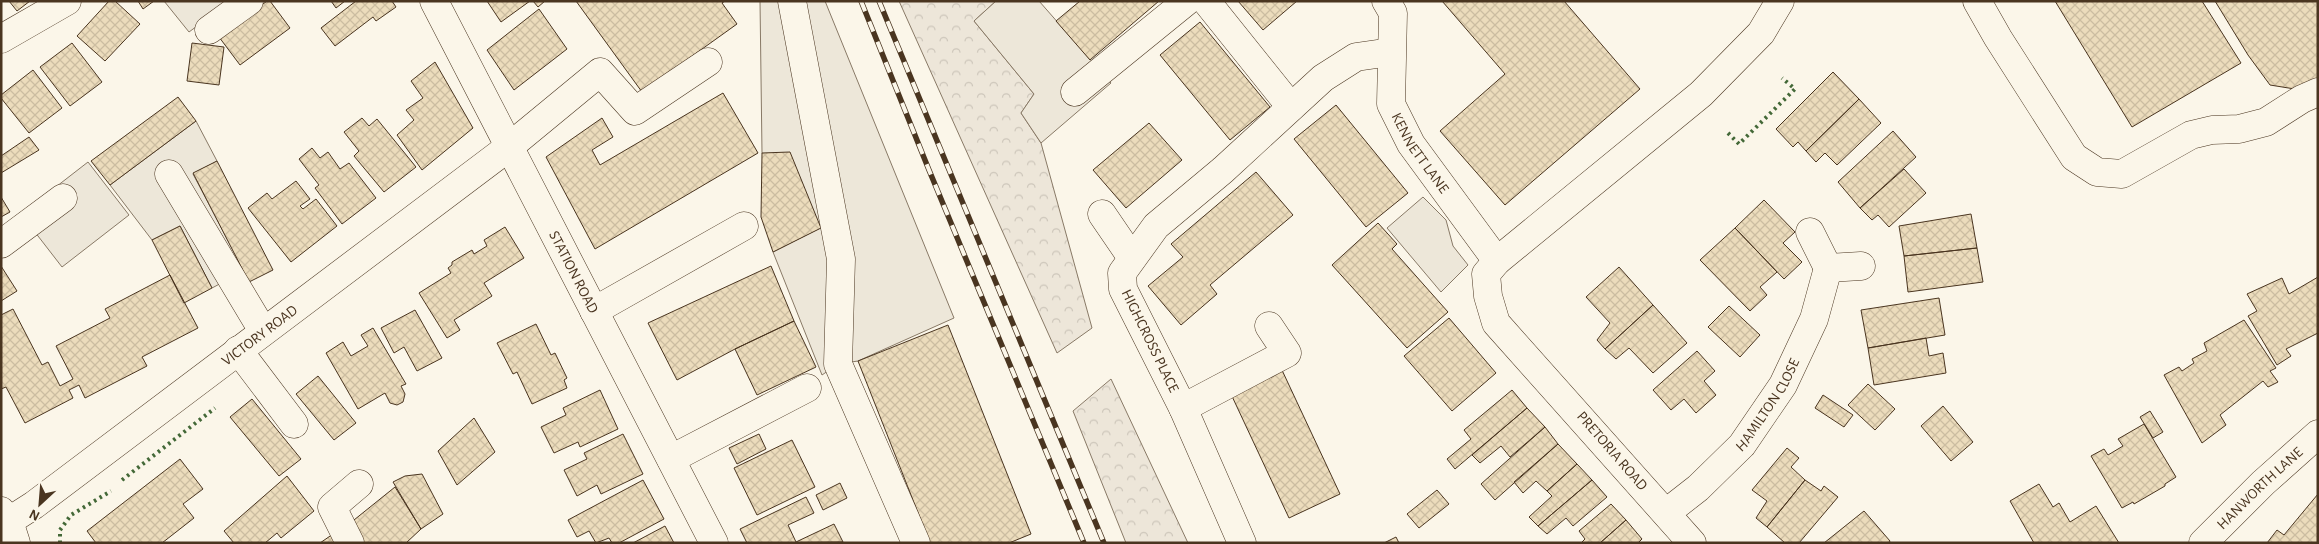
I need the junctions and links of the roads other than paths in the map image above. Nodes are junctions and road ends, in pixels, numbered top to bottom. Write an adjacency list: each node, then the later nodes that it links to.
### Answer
1 (67, 1): 11 (street)
2 (249, 1): 10 (street)
3 (434, 1): 17 (street, STATION ROAD)
4 (792, 1): 42 (street)
5 (1187, 1): 14 (street)
6 (1206, 1): 16 (street)
7 (1386, 1): 12 (street, KENNETT LANE)
8 (1780, 1): 25 (street)
9 (1977, 1): 15 (street)
10 (209, 30)
11 (1, 39)
12 (1391, 52): 16 (street, HIGHCROSS PLACE); 25 (street, KENNETT LANE)
13 (708, 62): 17 (street, VICTORY ROAD)
14 (1075, 92)
15 (2318, 92)
16 (1291, 107): 24 (street, HIGHCROSS PLACE)
17 (509, 147): 28 (street, STATION ROAD); 30 (street, VICTORY ROAD)
18 (168, 174): 30 (street)
19 (63, 198): 23 (street)
20 (1102, 214): 24 (street)
21 (744, 226): 28 (street)
22 (1810, 232): 27 (street)
23 (1, 244)
24 (1132, 258): 33 (street, HIGHCROSS PLACE)
25 (1497, 261): 38 (street, PRETORIA ROAD)
26 (1861, 266): 27 (street)
27 (1828, 268): 38 (street, HAMILTON CLOSE)
28 (594, 311): 36 (street, STATION ROAD)
29 (1269, 326): 33 (street)
30 (263, 331): 31 (street, VICTORY ROAD)
31 (238, 350): 34 (street); 39 (street, VICTORY ROAD)
32 (807, 388): 36 (street)
33 (1183, 408): 43 (street, HIGHCROSS PLACE)
34 (294, 424)
35 (2318, 434): 45 (street, HANWORTH LANE)
36 (671, 459): 41 (street, STATION ROAD)
37 (359, 484): 40 (street)
38 (1666, 513): 44 (street, PRETORIA ROAD)
39 (8, 525)
40 (350, 543)
41 (714, 543)
42 (916, 543)
43 (1242, 543)
44 (1692, 543)
45 (2203, 543)

